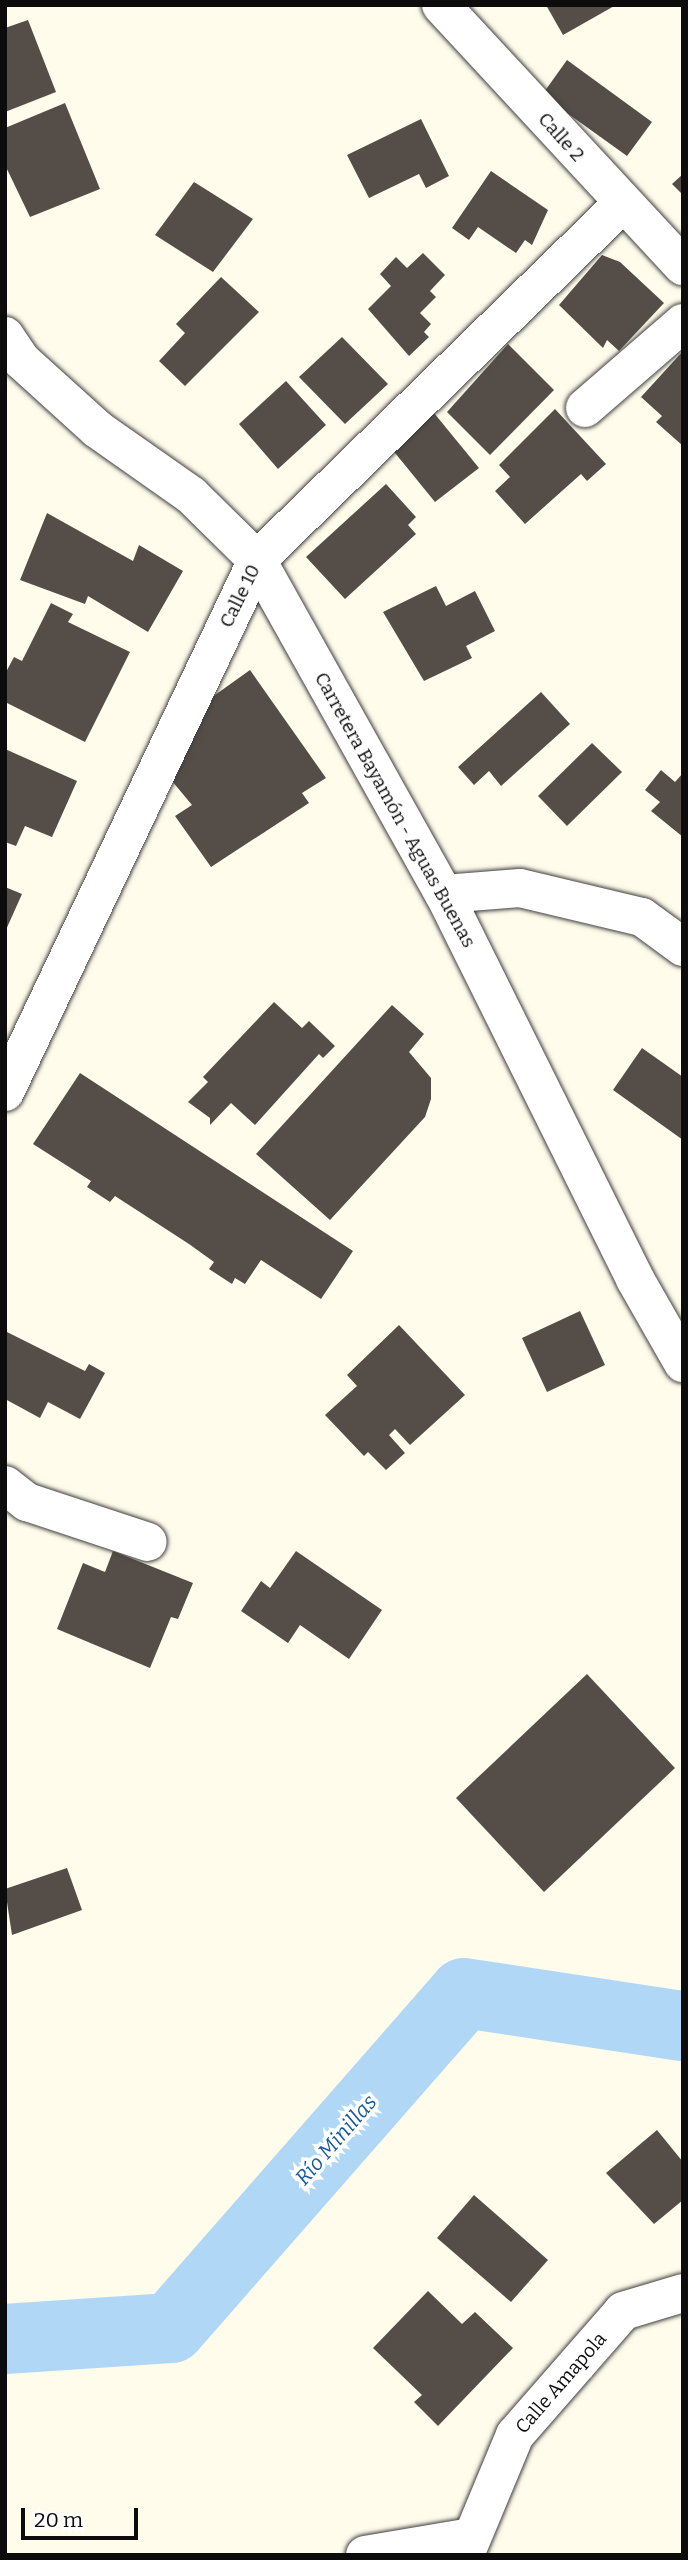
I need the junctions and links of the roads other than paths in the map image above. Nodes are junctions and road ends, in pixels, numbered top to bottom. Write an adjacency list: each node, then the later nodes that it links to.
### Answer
1 (441, 5): 2 (street, Calle 2)
2 (622, 204): 3 (street, Calle 2); 7 (street, Calle 10)
3 (683, 266)
4 (683, 323): 6 (street)
5 (5, 336): 7 (street, Carretera Bayamón - Aguas Buenas)
6 (585, 408)
7 (257, 559): 8 (street, Carretera Bayamón - Aguas Buenas); 10 (street, Calle 10)
8 (444, 894): 9 (street); 11 (street, Carretera Bayamón - Aguas Buenas)
9 (683, 947)
10 (5, 1092)
11 (683, 1363)
12 (5, 1485): 13 (street)
13 (148, 1542)
14 (683, 2292): 15 (street, Calle Amapola)
15 (468, 2546): 16 (street)
16 (365, 2555)

